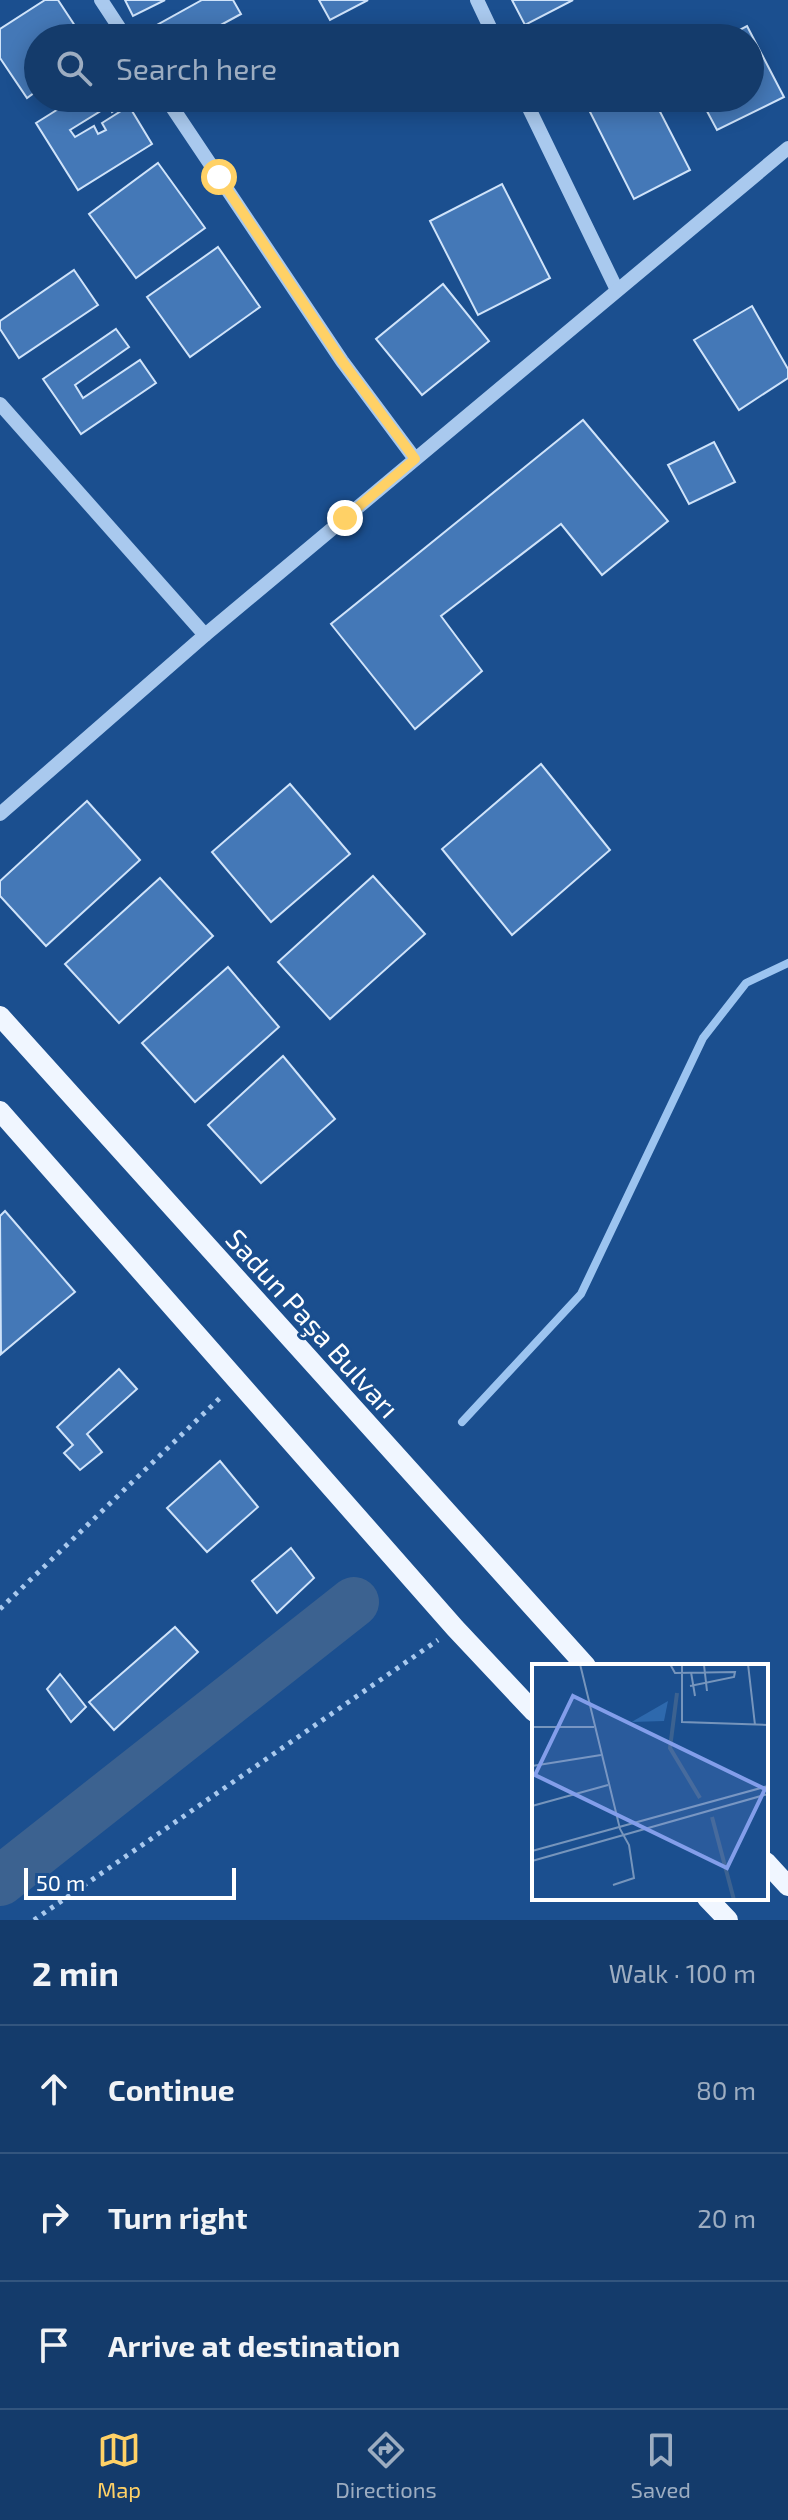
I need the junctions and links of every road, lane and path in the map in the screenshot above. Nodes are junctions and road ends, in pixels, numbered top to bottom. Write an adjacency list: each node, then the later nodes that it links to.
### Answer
1 (101, 0): 3 (street)
2 (477, 0): 4 (street)
3 (117, 24)
4 (488, 24)
5 (175, 112): 10 (street)
6 (531, 112): 8 (street)
7 (788, 148): 8 (street)
8 (617, 290): 10 (street)
9 (0, 404): 11 (street)
10 (415, 459): 11 (street)
11 (205, 635): 12 (street)
12 (0, 814)
13 (0, 1016): 18 (main road, Sadun Paşa Bulvarı)
14 (0, 1111): 15 (main road)
15 (237, 1382): 16 (path); 17 (main road)
16 (0, 1609)
17 (455, 1628): 19 (main road); 23 (path)
18 (584, 1664)
19 (532, 1710)
20 (768, 1864): 21 (main road)
21 (788, 1886)
22 (709, 1900): 24 (main road)
23 (34, 1920)
24 (728, 1920)

